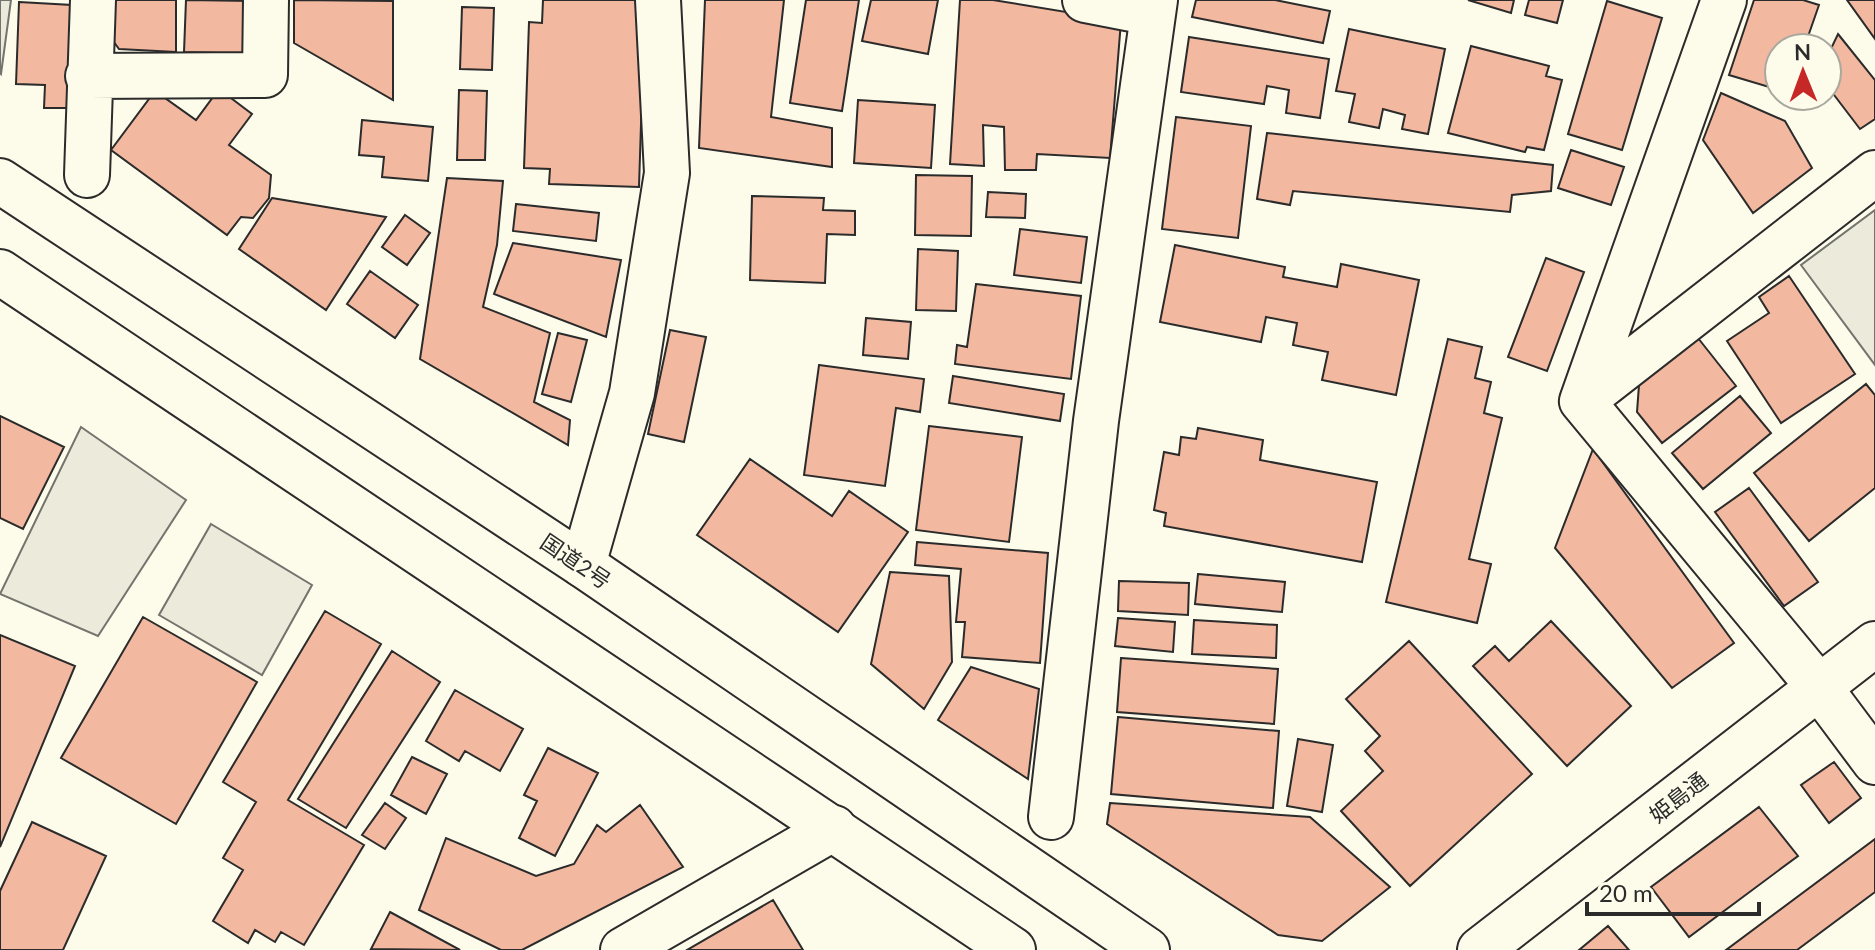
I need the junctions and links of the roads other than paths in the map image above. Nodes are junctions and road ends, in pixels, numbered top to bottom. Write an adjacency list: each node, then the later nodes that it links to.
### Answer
1 (93, 0): 7 (main road)
2 (266, 0): 7 (main road)
3 (658, 0): 13 (main road)
4 (1085, 0): 6 (main road)
5 (1724, 0): 12 (main road)
6 (1153, 7): 17 (main road)
7 (88, 76): 9 (main road)
8 (1875, 173): 12 (main road)
9 (87, 175)
10 (0, 181): 13 (main road, 国道2号)
11 (0, 272): 18 (main road)
12 (1582, 401): 15 (main road)
13 (583, 565): 21 (main road, 国道2号)
14 (1875, 644): 15 (main road, 姫島通)
15 (1819, 687): 16 (main road); 22 (main road, 姫島通)
16 (1875, 762)
17 (1051, 817)
18 (834, 828): 19 (main road); 20 (main road)
19 (623, 950)
20 (1013, 950)
21 (1147, 950)
22 (1480, 950)

